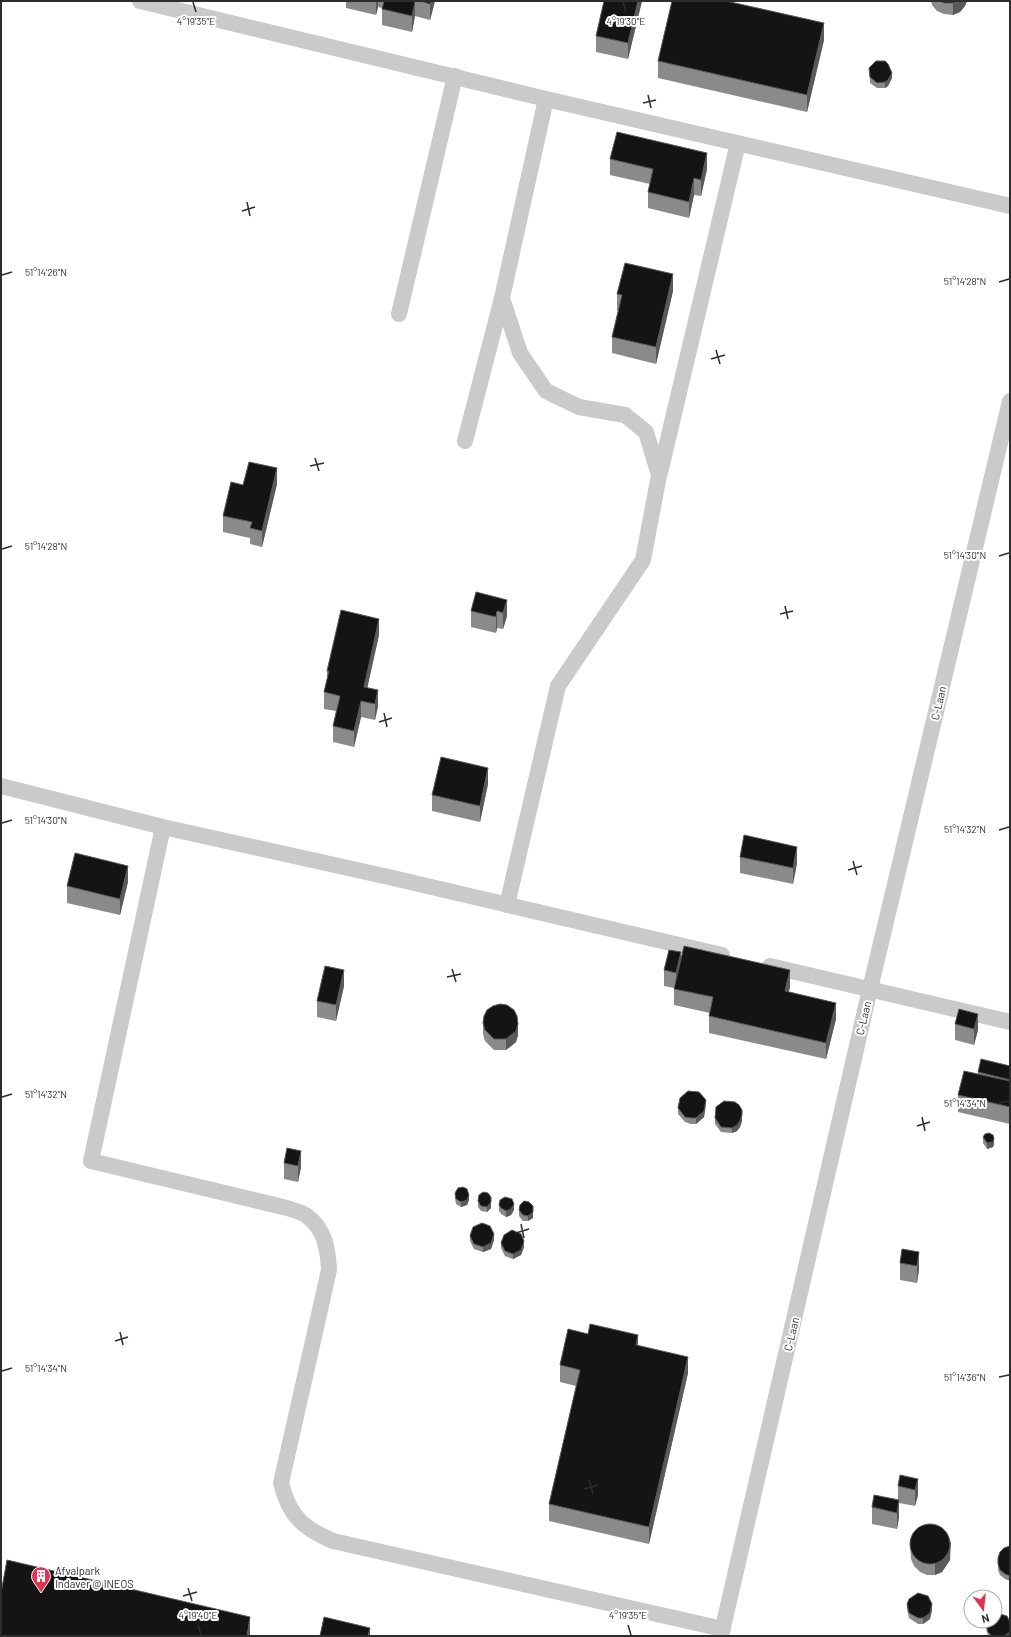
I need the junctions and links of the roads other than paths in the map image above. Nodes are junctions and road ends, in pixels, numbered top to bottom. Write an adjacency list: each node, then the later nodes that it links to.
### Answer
1 (140, 1): 2 (lane)
2 (455, 76): 3 (lane); 7 (lane)
3 (546, 99): 4 (lane); 6 (lane)
4 (738, 143): 5 (lane); 10 (lane)
5 (1010, 206)
6 (502, 298): 9 (lane); 10 (lane)
7 (399, 314)
8 (1010, 401): 16 (lane, C-Laan)
9 (465, 441)
10 (659, 475): 13 (lane)
11 (1, 786): 12 (lane)
12 (163, 827): 13 (lane); 18 (lane)
13 (507, 905): 14 (lane)
14 (738, 958)
15 (753, 962): 16 (lane)
16 (870, 989): 17 (lane); 18 (lane, C-Laan)
17 (1010, 1022)
18 (722, 1632)

